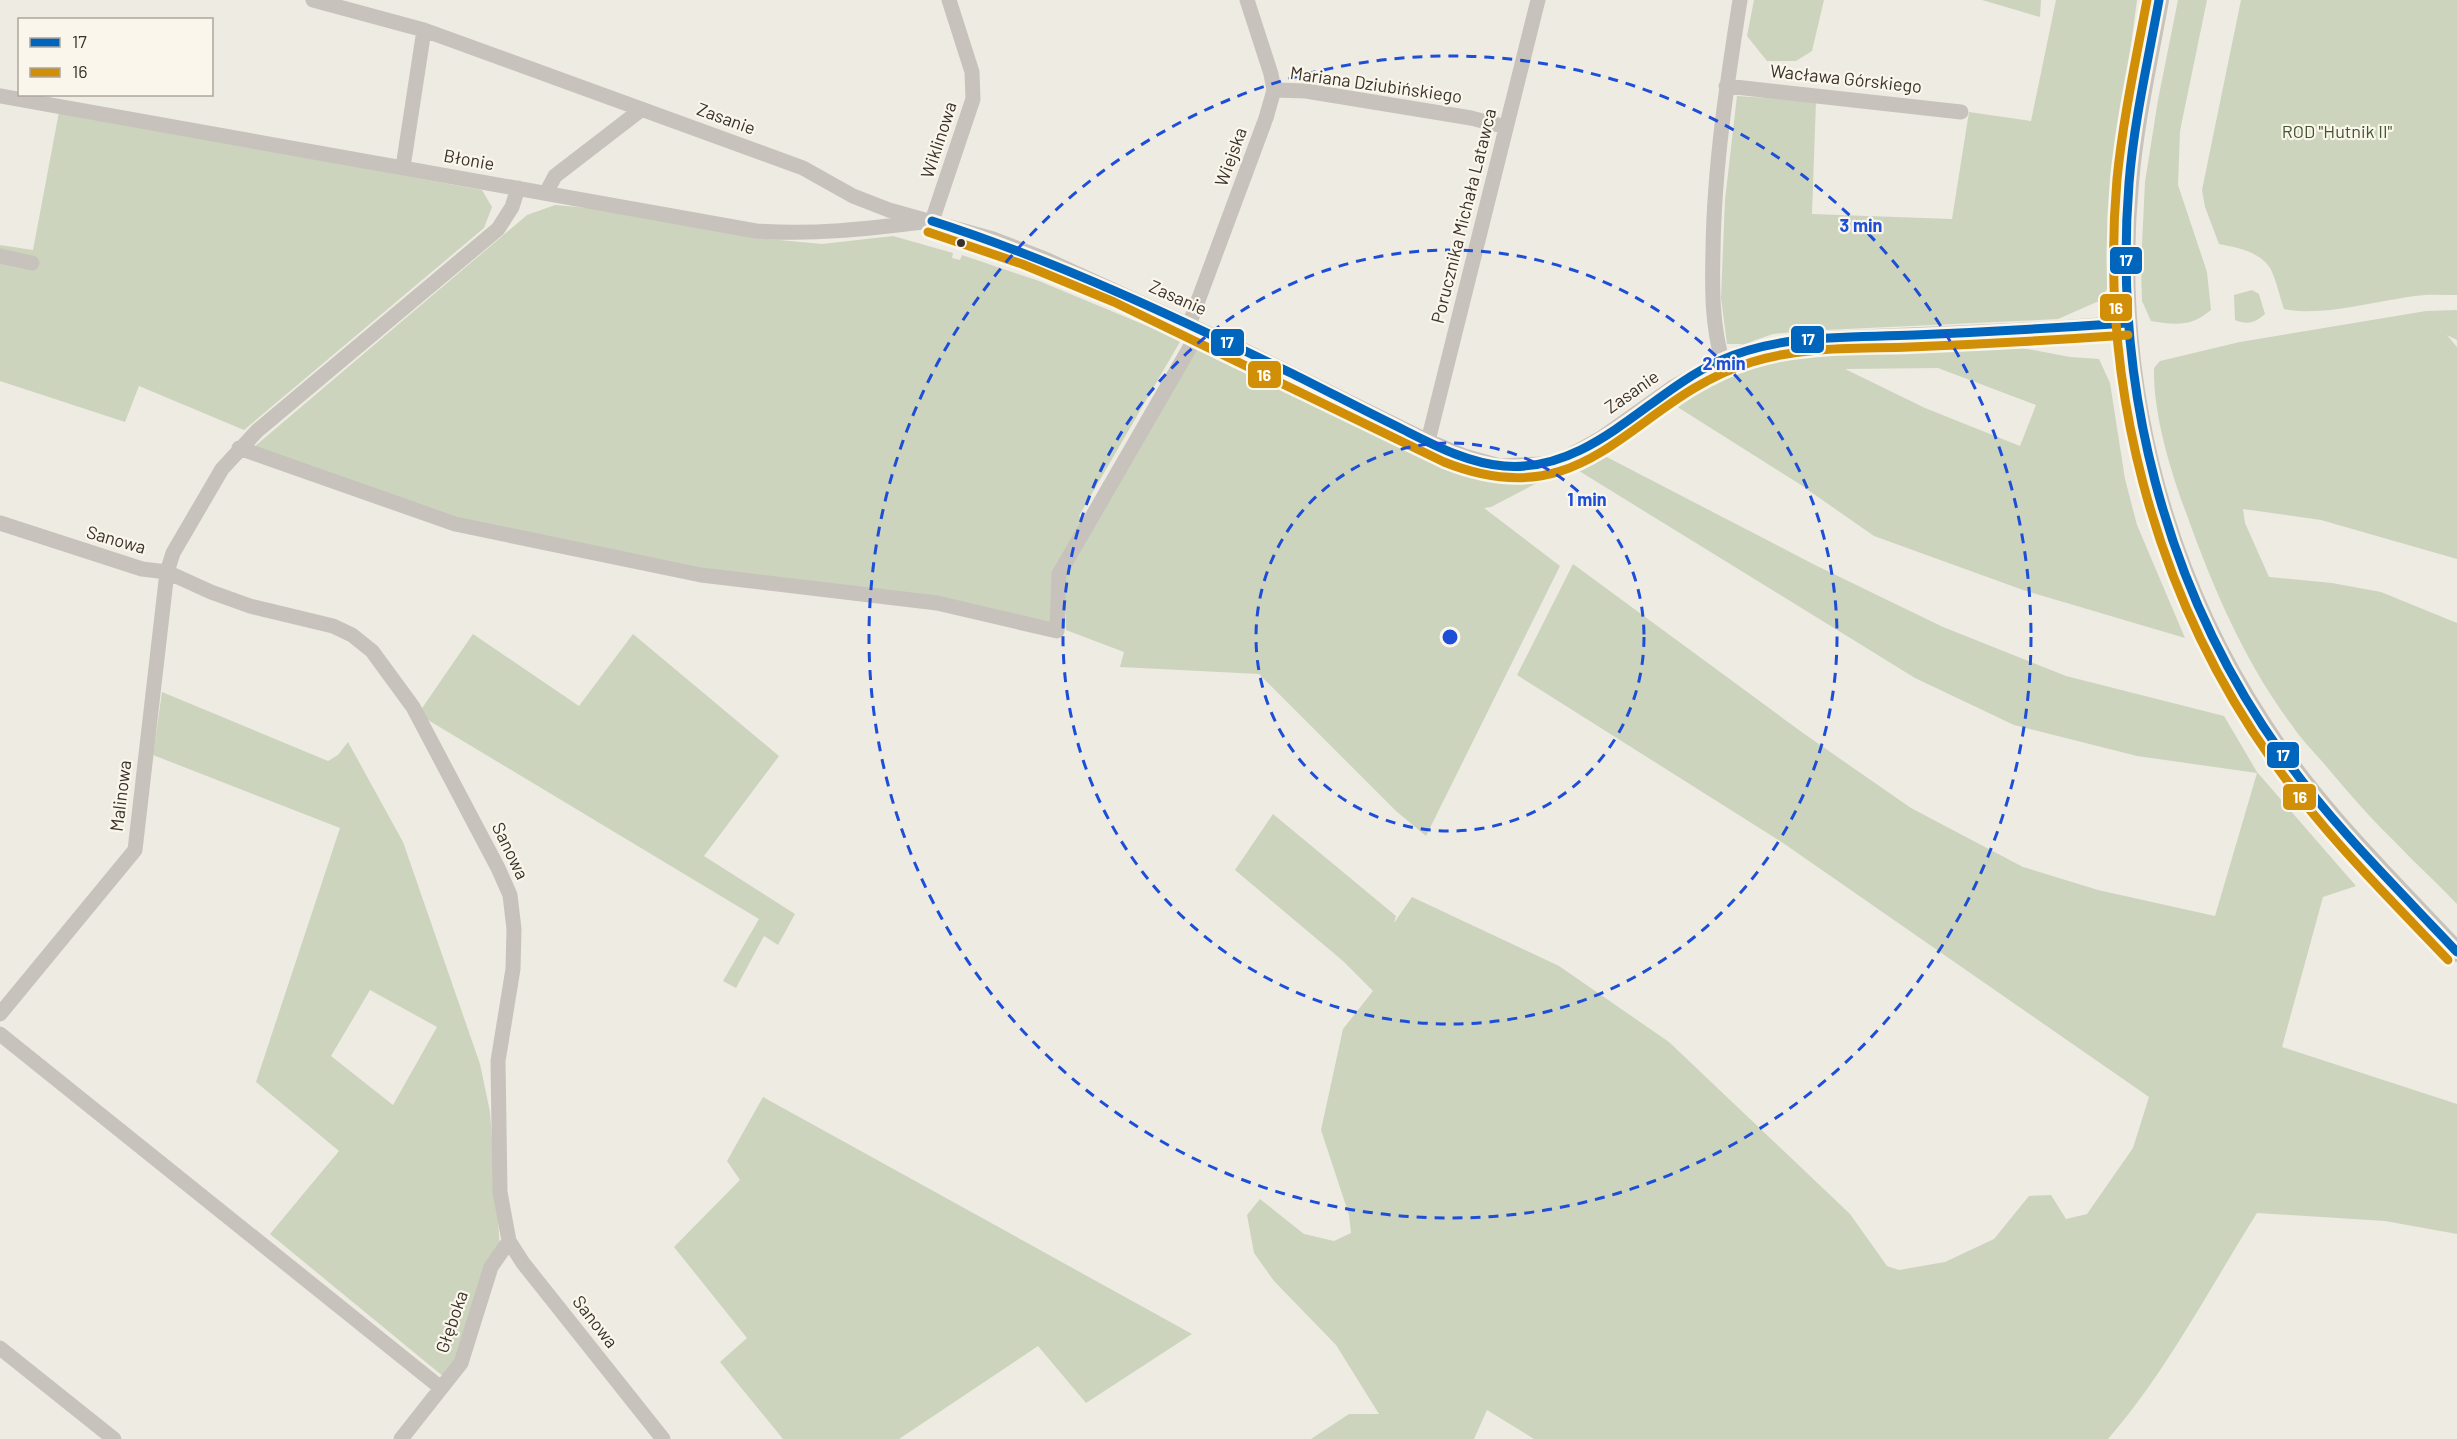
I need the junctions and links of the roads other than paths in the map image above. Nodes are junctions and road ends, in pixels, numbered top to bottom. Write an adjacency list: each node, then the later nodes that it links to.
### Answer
1 (313, 0): 7 (street, Zasanie)
2 (949, 0): 17 (street, Wiklinowa)
3 (1247, 0): 9 (street)
4 (1538, 0): 13 (street, Porucznika Michała Latawca)
5 (1740, 0): 8 (street)
6 (2159, 0): 20 (street)
7 (424, 30): 11 (street, Zasanie); 14 (street)
8 (1726, 86): 12 (street, Wacława Górskiego); 22 (street)
9 (1274, 90): 13 (street, Mariana Dziubińskiego); 21 (street, Wiejska)
10 (0, 96): 14 (street, Błonie)
11 (642, 109): 16 (street); 17 (street, Zasanie)
12 (1961, 112)
13 (1506, 127): 23 (street, Porucznika Michała Latawca)
14 (403, 167): 15 (street, Błonie)
15 (518, 188): 16 (street, Błonie); 24 (street, Malinowa)
16 (546, 193): 17 (street, Błonie)
17 (932, 221): 21 (street, Zasanie)
18 (0, 256): 19 (street)
19 (32, 263)
20 (2127, 323): 22 (street, Zasanie); 27 (street)
21 (1195, 327): 23 (street, Zasanie); 24 (street, Wiejska)
22 (1722, 360): 23 (street, Zasanie)
23 (1428, 441)
24 (239, 448): 26 (street, Malinowa)
25 (0, 523): 26 (street, Sanowa)
26 (167, 572): 28 (street, Malinowa); 30 (street, Sanowa)
27 (2457, 952)
28 (0, 1014)
29 (0, 1034): 32 (street)
30 (509, 1241): 32 (street, Głęboka); 35 (street, Sanowa)
31 (0, 1348): 33 (street)
32 (441, 1388): 34 (street, Głęboka)
33 (114, 1439)
34 (401, 1439)
35 (663, 1439)

